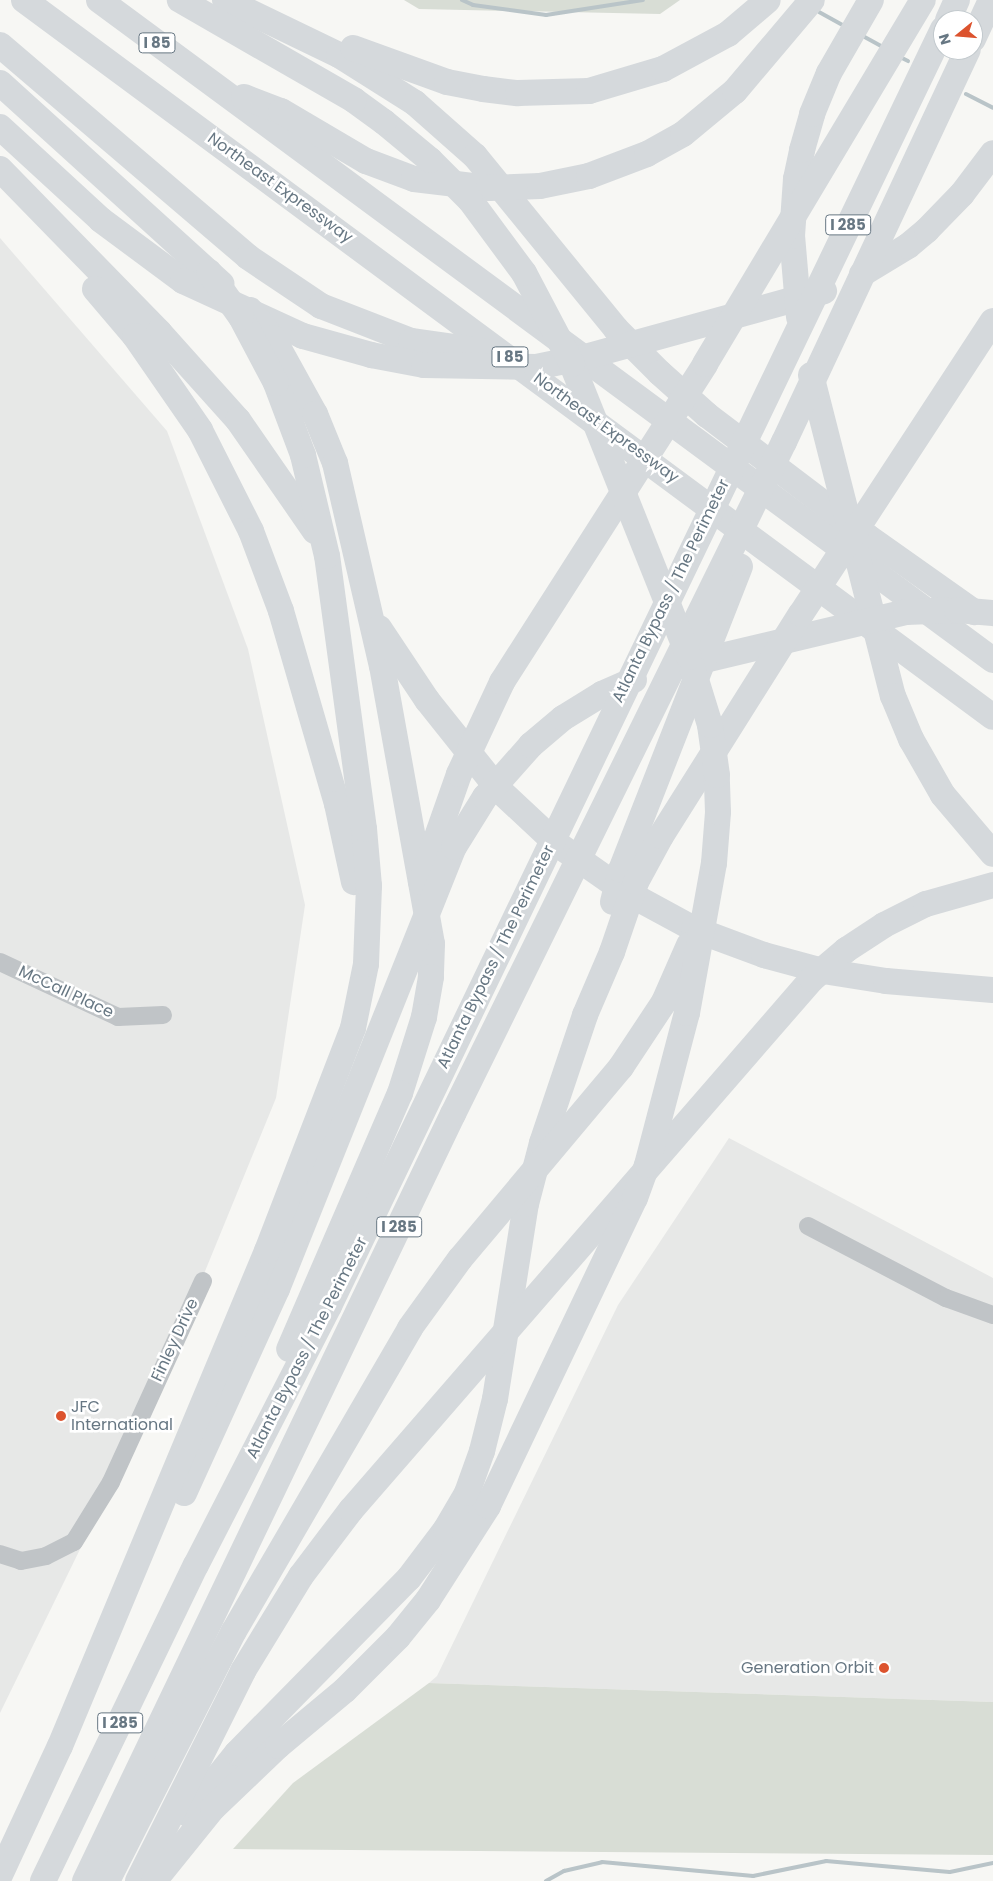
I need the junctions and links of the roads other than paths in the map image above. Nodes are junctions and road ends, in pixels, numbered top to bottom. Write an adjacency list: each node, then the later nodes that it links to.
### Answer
1 (24, 0): 28 (highway, Northeast Expressway / I 85)
2 (99, 0): 16 (highway, I 85)
3 (180, 0): 31 (highway)
4 (225, 0): 26 (highway)
5 (248, 0): 6 (highway)
6 (768, 0)
7 (812, 0): 16 (highway)
8 (872, 0): 29 (highway)
9 (923, 0): 33 (highway)
10 (991, 0): 11 (highway)
11 (983, 17)
12 (0, 45): 23 (highway)
13 (933, 50): 42 (highway, Atlanta Bypass / The Perimeter / I 285)
14 (963, 60): 24 (highway, Atlanta Bypass / The Perimeter / I 285)
15 (0, 83): 21 (highway)
16 (216, 86): 27 (highway, I 85)
17 (0, 127): 23 (highway)
18 (990, 158): 23 (highway)
19 (0, 169): 34 (highway)
20 (0, 174): 37 (highway)
21 (209, 272): 37 (highway); 42 (highway)
22 (993, 321): 36 (highway)
23 (704, 325)
24 (724, 582): 36 (highway); 46 (highway, Atlanta Bypass / The Perimeter / I 285)
25 (993, 613): 33 (highway)
26 (993, 625)
27 (993, 660)
28 (993, 717)
29 (993, 854)
30 (993, 884): 48 (highway)
31 (706, 905): 47 (highway); 50 (highway)
32 (0, 962): 35 (street, McCall Place)
33 (398, 970): 43 (highway)
34 (993, 990)
35 (163, 1015)
36 (585, 1015): 49 (highway)
37 (327, 1095): 43 (highway)
38 (808, 1226): 40 (street)
39 (203, 1281): 41 (street, Finley Drive)
40 (993, 1315)
41 (0, 1554)
42 (196, 1566): 45 (highway, Atlanta Bypass / The Perimeter / I 285)
43 (60, 1746): 44 (highway)
44 (0, 1875)
45 (43, 1881)
46 (85, 1881)
47 (107, 1881)
48 (138, 1881)
49 (142, 1881)
50 (154, 1881)

